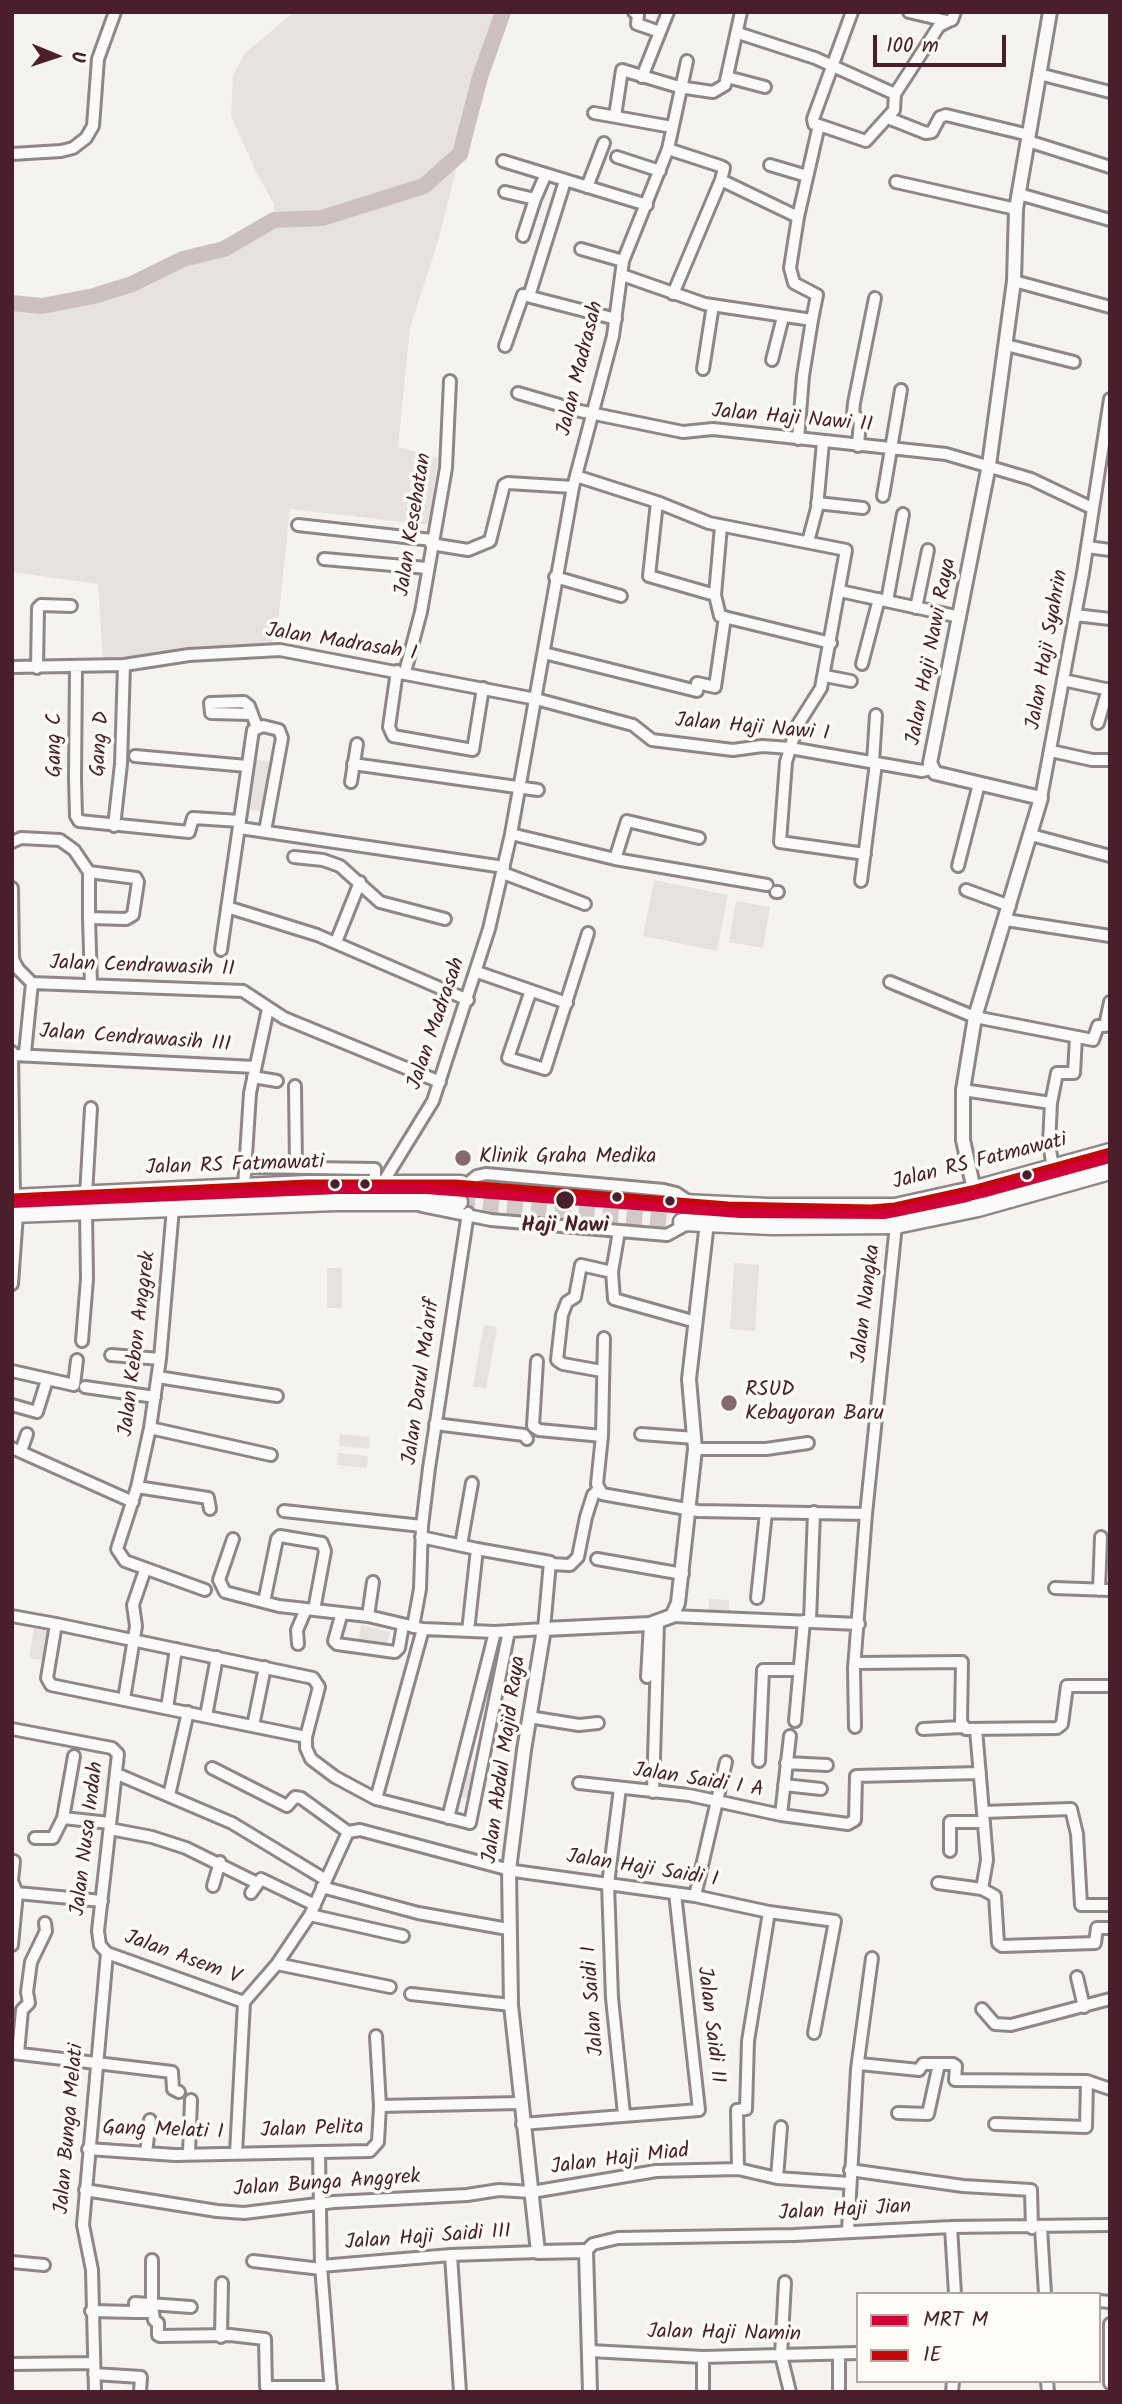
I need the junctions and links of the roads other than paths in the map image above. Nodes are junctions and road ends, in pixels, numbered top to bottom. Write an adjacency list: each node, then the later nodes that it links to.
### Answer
1 (115, 12): 28 (street)
2 (634, 12): 9 (street)
3 (667, 12): 9 (street)
4 (852, 12): 12 (street)
5 (909, 12): 8 (street)
6 (1050, 12): 13 (street, Jalan Haji Nawi Raya)
7 (739, 13): 10 (street)
8 (952, 17): 19 (street)
9 (660, 32): 14 (street)
10 (738, 33): 12 (street); 15 (street)
11 (687, 61): 16 (street, Jalan Madrasah)
12 (834, 66): 19 (street); 23 (street)
13 (1039, 74): 18 (street); 25 (street, Jalan Haji Nawi Raya)
14 (638, 76): 16 (street); 21 (street)
15 (727, 77): 16 (street); 17 (street)
16 (679, 87): 24 (street, Jalan Madrasah)
17 (765, 87)
18 (1110, 92)
19 (895, 94): 22 (street)
20 (594, 113): 21 (street)
21 (615, 116): 24 (street)
22 (888, 118): 23 (street); 25 (street)
23 (819, 125): 35 (street)
24 (672, 127): 27 (street, Jalan Madrasah)
25 (1028, 138): 32 (street); 41 (street, Jalan Haji Nawi Raya)
26 (604, 143): 39 (street)
27 (668, 149): 33 (street, Jalan Madrasah); 36 (street)
28 (12, 154)
29 (617, 157): 33 (street)
30 (503, 161): 34 (street)
31 (770, 165): 35 (street)
32 (1110, 167)
33 (660, 171): 43 (street, Jalan Madrasah)
34 (545, 176): 37 (street); 42 (street)
35 (807, 176): 45 (street)
36 (721, 180): 45 (street); 52 (street)
37 (565, 181): 39 (street); 53 (street)
38 (896, 182): 44 (street)
39 (587, 187): 43 (street)
40 (505, 192): 42 (street)
41 (1019, 194): 44 (street, Jalan Haji Nawi Raya); 46 (street)
42 (535, 198): 47 (street)
43 (647, 205): 49 (street, Jalan Madrasah)
44 (1016, 209): 51 (street, Jalan Haji Nawi Raya)
45 (798, 218): 59 (street)
46 (1110, 220)
47 (523, 236)
48 (581, 249): 49 (street)
49 (623, 261): 50 (street, Jalan Madrasah)
50 (622, 275): 52 (street); 58 (street, Jalan Madrasah)
51 (1014, 281): 56 (street); 60 (street, Jalan Haji Nawi Raya)
52 (673, 294): 55 (street)
53 (526, 295): 58 (street); 61 (street)
54 (875, 298): 72 (street)
55 (713, 305): 57 (street); 64 (street)
56 (1110, 307)
57 (783, 317): 59 (street); 62 (street)
58 (616, 319): 69 (street, Jalan Madrasah)
59 (812, 320): 70 (street)
60 (1006, 345): 63 (street); 74 (street, Jalan Haji Nawi Raya)
61 (505, 346)
62 (772, 360)
63 (1074, 362)
64 (703, 369)
65 (450, 381): 86 (street, Jalan Kesehatan)
66 (901, 390): 73 (street)
67 (519, 393): 69 (street, Jalan Haji Nawi II)
68 (1110, 399): 75 (street, Jalan Haji Syahrin)
69 (592, 413): 70 (street, Jalan Haji Nawi II); 76 (street, Jalan Madrasah)
70 (798, 439): 71 (street, Jalan Haji Nawi II)
71 (823, 442): 72 (street, Jalan Haji Nawi II); 80 (street)
72 (858, 446): 73 (street, Jalan Haji Nawi II)
73 (891, 449): 74 (street, Jalan Haji Nawi II); 78 (street)
74 (989, 465): 82 (street); 102 (street, Jalan Haji Nawi Raya)
75 (1104, 466): 82 (street, Jalan Haji Syahrin)
76 (576, 475): 77 (street, Jalan Madrasah); 79 (street)
77 (573, 487): 86 (street); 93 (street, Jalan Madrasah)
78 (883, 496)
79 (657, 502): 85 (street); 95 (street)
80 (817, 503): 81 (street); 87 (street)
81 (863, 508)
82 (1091, 508): 88 (street, Jalan Haji Syahrin)
83 (903, 514): 97 (street)
84 (298, 525): 86 (street)
85 (720, 526): 87 (street); 95 (street)
86 (432, 542): 92 (street, Jalan Kesehatan)
87 (808, 542): 94 (street)
88 (1087, 547): 90 (street); 100 (street, Jalan Haji Syahrin)
89 (928, 550): 99 (street)
90 (1110, 550)
91 (324, 559): 92 (street)
92 (427, 568): 111 (street, Jalan Kesehatan)
93 (555, 578): 96 (street); 105 (street, Jalan Madrasah)
94 (840, 591): 97 (street); 104 (street)
95 (715, 595): 101 (street)
96 (621, 596)
97 (883, 600): 99 (street); 106 (street)
98 (71, 606): 110 (street)
99 (916, 608): 102 (street)
100 (1075, 615): 103 (street); 113 (street, Jalan Haji Syahrin)
101 (725, 617): 104 (street); 105 (street)
102 (960, 617): 130 (street, Jalan Haji Nawi Raya)
103 (1110, 620)
104 (831, 643): 112 (street)
105 (544, 653): 117 (street, Jalan Madrasah)
106 (862, 664)
107 (124, 665): 109 (street, Jalan Madrasah I); 111 (street, Jalan Madrasah I); 137 (street, Gang D)
108 (12, 667): 110 (street, Jalan Madrasah I)
109 (76, 667): 110 (street, Jalan Madrasah I); 137 (street, Gang C)
110 (37, 668)
111 (401, 672): 115 (street, Jalan Madrasah I); 115 (street, Jalan Kesehatan)
112 (825, 676): 114 (street); 123 (street)
113 (1063, 680): 116 (street); 124 (street, Jalan Haji Syahrin)
114 (851, 681)
115 (483, 688): 117 (street, Jalan Madrasah I)
116 (1109, 690): 120 (street)
117 (536, 699): 123 (street, Jalan Haji Nawi I); 133 (street, Jalan Madrasah)
118 (253, 713): 121 (street)
119 (876, 715): 127 (street)
120 (1098, 723)
121 (257, 727): 129 (street); 138 (street)
122 (357, 744): 128 (street)
123 (790, 748): 127 (street, Jalan Haji Nawi I); 143 (street)
124 (1051, 751): 126 (street); 135 (street, Jalan Haji Syahrin)
125 (135, 756): 129 (street)
126 (1110, 760)
127 (874, 762): 130 (street, Jalan Haji Nawi I); 143 (street)
128 (353, 764): 131 (street); 133 (street)
129 (247, 766): 136 (street)
130 (931, 769): 132 (street, Jalan Haji Nawi Raya)
131 (351, 782)
132 (979, 784): 135 (street, Jalan Haji Nawi Raya); 147 (street)
133 (519, 787): 134 (street); 139 (street, Jalan Madrasah)
134 (538, 790)
135 (1041, 798): 140 (street)
136 (240, 824): 137 (street); 138 (street); 157 (street)
137 (114, 825)
138 (265, 831): 148 (street)
139 (511, 834): 146 (street); 148 (street, Jalan Madrasah)
140 (1031, 835): 144 (street); 156 (street)
141 (699, 838): 146 (street)
142 (12, 842): 149 (street)
143 (865, 854): 150 (street)
144 (1110, 856)
145 (294, 857): 151 (street)
146 (615, 859): 153 (street)
147 (958, 866)
148 (504, 870): 155 (street); 167 (street, Jalan Madrasah)
149 (89, 872): 158 (street); 158 (street)
150 (861, 881)
151 (360, 882): 159 (street); 163 (street)
152 (12, 887): 169 (street)
153 (774, 889)
154 (966, 890): 156 (street)
155 (585, 904)
156 (1010, 906): 160 (street)
157 (227, 907): 163 (street); 166 (street)
158 (89, 918): 170 (street)
159 (445, 919)
160 (1006, 920): 162 (street); 165 (street)
161 (588, 933): 174 (street)
162 (1110, 936)
163 (337, 943): 172 (street)
164 (984, 944): 165 (street)
165 (998, 947): 176 (street)
166 (221, 950)
167 (477, 972): 171 (street); 172 (street, Jalan Madrasah)
168 (890, 982): 176 (street)
169 (32, 983): 170 (street, Jalan Cendrawasih II); 178 (street)
170 (91, 984): 175 (street, Jalan Cendrawasih II)
171 (530, 993): 174 (street); 174 (street)
172 (468, 1000): 181 (street, Jalan Madrasah)
173 (1110, 1002): 177 (street)
174 (566, 1003)
175 (268, 1009): 179 (street); 181 (street, Jalan Cendrawasih II)
176 (975, 1017): 177 (street); 183 (street)
177 (1076, 1037): 185 (street)
178 (17, 1053): 179 (street, Jalan Cendrawasih III); 184 (street)
179 (254, 1072): 180 (street, Jalan Cendrawasih III); 188 (street)
180 (277, 1081)
181 (440, 1082): 192 (street, Jalan Madrasah)
182 (295, 1086): 189 (street)
183 (963, 1090): 185 (street); 195 (street)
184 (13, 1095): 199 (street)
185 (1051, 1103): 190 (street)
186 (91, 1108): 196 (street)
187 (1110, 1152): 190 (main road, Jalan RS Fatmawati)
188 (246, 1167): 189 (street); 194 (street)
189 (296, 1167): 192 (street)
190 (1053, 1168): 195 (main road, Jalan RS Fatmawati)
191 (1110, 1171): 202 (main road, Jalan RS Fatmawati)
192 (379, 1184): 193 (main road, Jalan RS Fatmawati); 194 (main road, Jalan RS Fatmawati)
193 (464, 1184): 197 (street, Jalan RS Fatmawati)
194 (244, 1187): 196 (main road, Jalan RS Fatmawati)
195 (972, 1190): 198 (main road, Jalan RS Fatmawati); 202 (street)
196 (94, 1194): 199 (main road, Jalan RS Fatmawati); 203 (main road)
197 (687, 1203): 198 (main road, Jalan RS Fatmawati)
198 (709, 1205): 205 (street)
199 (14, 1206): 203 (main road, Jalan RS Fatmawati); 209 (street)
200 (173, 1208): 201 (main road, Jalan RS Fatmawati); 203 (main road, Jalan RS Fatmawati); 214 (street, Jalan Kebon Anggrek)
201 (463, 1208): 207 (street, Jalan RS Fatmawati); 225 (street, Jalan Darul Ma'arif)
202 (978, 1208): 206 (main road, Jalan RS Fatmawati)
203 (94, 1211): 212 (street)
204 (686, 1222): 205 (main road, Jalan RS Fatmawati); 207 (street, Jalan RS Fatmawati)
205 (708, 1224): 206 (main road, Jalan RS Fatmawati); 210 (street)
206 (896, 1225): 244 (street, Jalan Nangka)
207 (619, 1231): 208 (street)
208 (612, 1272): 210 (street); 218 (street)
209 (12, 1284)
210 (696, 1322): 231 (street)
211 (604, 1338): 218 (street)
212 (82, 1340)
213 (111, 1354): 214 (street)
214 (160, 1359): 219 (street, Jalan Kebon Anggrek)
215 (77, 1360): 220 (street)
216 (537, 1361): 229 (street)
217 (12, 1371): 220 (street)
218 (602, 1371): 229 (street)
219 (159, 1377): 222 (street); 223 (street, Jalan Kebon Anggrek)
220 (47, 1380): 224 (street)
221 (85, 1387): 223 (street)
222 (277, 1396)
223 (155, 1397): 226 (street, Jalan Kebon Anggrek)
224 (12, 1405)
225 (435, 1424): 230 (street); 245 (street, Jalan Darul Ma'arif)
226 (150, 1428): 234 (street); 236 (street, Jalan Kebon Anggrek)
227 (27, 1434): 233 (street)
228 (641, 1434): 231 (street)
229 (602, 1436): 237 (street)
230 (527, 1439)
231 (695, 1443): 232 (street); 240 (street)
232 (808, 1443)
233 (17, 1449): 238 (street)
234 (271, 1455)
235 (472, 1483): 248 (street)
236 (137, 1487): 238 (street, Jalan Kebon Anggrek); 239 (street)
237 (598, 1490): 240 (street); 251 (street)
238 (133, 1502): 252 (street, Jalan Kebon Anggrek)
239 (210, 1509)
240 (690, 1510): 242 (street); 253 (street)
241 (284, 1511): 245 (street)
242 (766, 1512): 243 (street); 258 (street)
243 (814, 1513): 244 (street); 265 (street)
244 (866, 1514): 268 (street, Jalan Nangka)
245 (421, 1532): 248 (street); 269 (street, Jalan Darul Ma'arif)
246 (1101, 1537): 257 (street)
247 (233, 1539): 259 (street)
248 (461, 1545): 249 (street)
249 (477, 1549): 251 (street); 271 (street)
250 (597, 1559): 253 (street)
251 (550, 1564): 270 (street)
252 (145, 1570): 256 (street, Jalan Kebon Anggrek); 274 (street)
253 (683, 1574): 264 (street)
254 (373, 1582): 263 (street)
255 (1055, 1588): 257 (street)
256 (205, 1590)
257 (1104, 1590)
258 (757, 1598)
259 (264, 1602): 260 (street); 260 (street)
260 (310, 1610): 262 (street); 275 (street)
261 (12, 1616): 267 (street)
262 (341, 1616): 263 (street); 269 (street)
263 (368, 1616): 269 (street)
264 (672, 1616): 265 (street); 266 (street, Jalan Abdul Majid Raya)
265 (807, 1621): 268 (street); 280 (street)
266 (654, 1623): 270 (street, Jalan Abdul Majid Raya); 281 (street); 311 (street)
267 (56, 1624): 274 (street); 283 (street)
268 (859, 1624): 278 (street, Jalan Nangka)
269 (413, 1627): 271 (street); 312 (street)
270 (544, 1629): 272 (street); 287 (street, Jalan Abdul Majid Raya)
271 (468, 1631): 273 (street)
272 (509, 1631): 273 (street); 317 (street)
273 (495, 1632): 317 (street)
274 (133, 1641): 276 (street); 283 (street)
275 (298, 1644)
276 (176, 1649): 277 (street); 284 (street)
277 (217, 1657): 279 (street); 286 (street)
278 (856, 1664): 291 (street, Jalan Nangka); 292 (street)
279 (265, 1667): 290 (street); 297 (street)
280 (799, 1671): 288 (street); 299 (street)
281 (646, 1677)
282 (1110, 1686): 295 (street)
283 (124, 1699): 284 (street)
284 (167, 1708): 285 (street)
285 (188, 1712): 286 (street); 310 (street)
286 (206, 1716): 290 (street)
287 (529, 1717): 289 (street); 324 (street, Jalan Abdul Majid Raya)
288 (795, 1721)
289 (598, 1723)
290 (253, 1726): 297 (street)
291 (855, 1727)
292 (962, 1727): 294 (street); 295 (street)
293 (12, 1729): 305 (street, Jalan Nusa Indah)
294 (923, 1729)
295 (976, 1729): 304 (street)
296 (790, 1736): 301 (street)
297 (306, 1737): 312 (street)
298 (74, 1756): 316 (street)
299 (759, 1761)
300 (726, 1762): 313 (street)
301 (786, 1763): 302 (street); 307 (street)
302 (827, 1765)
303 (212, 1768): 319 (street)
304 (980, 1773): 314 (street, Jalan Saidi I A); 315 (street)
305 (117, 1774): 318 (street, Jalan Nusa Indah); 325 (street)
306 (579, 1783): 308 (street)
307 (784, 1785): 309 (street); 314 (street)
308 (620, 1788): 311 (street, Jalan Saidi I A); 327 (street, Jalan Saidi I A)
309 (821, 1789)
310 (170, 1791)
311 (653, 1791): 313 (street, Jalan Saidi I A)
312 (376, 1799): 317 (street)
313 (716, 1800): 314 (street, Jalan Saidi I A); 332 (street)
314 (781, 1815)
315 (984, 1817): 321 (street); 329 (street); 334 (street)
316 (63, 1818): 318 (street); 320 (street)
317 (448, 1818)
318 (110, 1826): 323 (street); 333 (street, Jalan Nusa Indah)
319 (348, 1832): 324 (street, Jalan Haji Saidi I); 325 (street)
320 (35, 1838)
321 (950, 1851)
322 (14, 1861): 330 (street)
323 (220, 1862): 328 (street); 335 (street)
324 (509, 1870): 327 (street, Jalan Haji Saidi I); 339 (street, Jalan Abdul Majid Raya)
325 (324, 1883): 335 (street); 339 (street)
326 (938, 1883): 329 (street)
327 (608, 1884): 331 (street, Jalan Haji Saidi I); 366 (street, Jalan Saidi I)
328 (213, 1886)
329 (982, 1889): 338 (street)
330 (17, 1893): 333 (street); 341 (street)
331 (675, 1894): 332 (street, Jalan Haji Saidi I); 366 (street, Jalan Saidi II)
332 (695, 1896): 336 (street, Jalan Haji Saidi I)
333 (102, 1901): 342 (street, Jalan Nusa Indah)
334 (1110, 1905)
335 (313, 1910): 340 (street); 344 (street)
336 (769, 1912): 353 (street, Jalan Haji Saidi I); 376 (street)
337 (45, 1923): 355 (street)
338 (1110, 1928)
339 (508, 1929): 350 (street, Jalan Abdul Majid Raya)
340 (403, 1936)
341 (12, 1945)
342 (107, 1953): 349 (street, Jalan Asem V); 356 (street, Jalan Bunga Melati)
343 (872, 1958): 357 (street)
344 (277, 1964): 346 (street); 349 (street)
345 (1077, 1978): 351 (street)
346 (390, 1987)
347 (411, 1994): 350 (street)
348 (1110, 1999): 351 (street)
349 (244, 2002): 374 (street)
350 (511, 2005): 363 (street, Jalan Abdul Majid Raya)
351 (1084, 2007): 352 (street)
352 (982, 2009)
353 (814, 2033)
354 (376, 2036): 364 (street)
355 (15, 2053): 356 (street)
356 (95, 2061): 361 (street); 371 (street, Jalan Bunga Melati)
357 (860, 2064): 358 (street); 377 (street)
358 (939, 2064): 359 (street); 365 (street)
359 (1087, 2081): 360 (street); 369 (street)
360 (1110, 2090)
361 (179, 2092)
362 (191, 2100): 373 (street)
363 (520, 2104): 364 (street, Jalan Pelita); 368 (street, Jalan Abdul Majid Raya)
364 (380, 2106): 375 (street, Jalan Pelita)
365 (898, 2113)
366 (624, 2114): 368 (street, Jalan Saidi II)
367 (150, 2120): 372 (street)
368 (522, 2124): 381 (street, Jalan Abdul Majid Raya)
369 (995, 2124)
370 (781, 2127): 378 (street)
371 (88, 2149): 372 (street, Gang Melati I); 380 (street, Jalan Bunga Melati)
372 (146, 2153): 373 (street, Gang Melati I)
373 (190, 2153): 374 (street, Gang Melati I)
374 (236, 2153): 375 (street, Jalan Pelita)
375 (319, 2153): 382 (street)
376 (738, 2169): 378 (street, Jalan Haji Miad); 381 (street, Jalan Haji Miad)
377 (850, 2170): 379 (street); 385 (street)
378 (777, 2178): 379 (street, Jalan Haji Miad)
379 (849, 2183): 386 (street)
380 (85, 2190): 382 (street, Jalan Bunga Anggrek); 401 (street, Jalan Bunga Melati)
381 (532, 2192): 382 (street, Jalan Bunga Anggrek); 388 (street, Jalan Abdul Majid Raya)
382 (319, 2204): 394 (street)
383 (1110, 2225): 385 (street, Jalan Haji Jian)
384 (951, 2227): 385 (street, Jalan Haji Jian); 386 (street, Jalan Haji Jian); 397 (street)
385 (1037, 2228): 398 (street)
386 (848, 2231): 387 (street, Jalan Haji Jian)
387 (586, 2251): 388 (street); 406 (street)
388 (538, 2252): 389 (street, Jalan Haji Saidi III)
389 (451, 2255): 394 (street, Jalan Haji Saidi III); 417 (street)
390 (152, 2260): 399 (street)
391 (253, 2261): 394 (street, Jalan Haji Saidi III)
392 (12, 2262): 393 (street)
393 (44, 2265)
394 (321, 2267): 414 (street)
395 (785, 2282): 408 (street)
396 (222, 2283): 405 (street)
397 (955, 2292)
398 (1045, 2292)
399 (152, 2304): 400 (street); 402 (street)
400 (191, 2307)
401 (91, 2311): 402 (street); 412 (street, Jalan Bunga Melati)
402 (135, 2312): 405 (street)
403 (1110, 2323): 404 (street)
404 (1109, 2336): 413 (street)
405 (221, 2337): 414 (street)
406 (590, 2351): 410 (street, Jalan Haji Namin); 418 (street)
407 (856, 2353): 409 (street, Jalan Haji Namin)
408 (781, 2355): 409 (street, Jalan Haji Namin); 410 (street, Jalan Haji Namin); 420 (street)
409 (837, 2355): 421 (street)
410 (703, 2357): 419 (street)
411 (12, 2364): 412 (street)
412 (94, 2369): 415 (street, Jalan Bunga Melati); 416 (street)
413 (1110, 2383)
414 (331, 2389)
415 (95, 2392)
416 (140, 2392)
417 (460, 2392)
418 (590, 2392)
419 (703, 2392)
420 (790, 2392)
421 (837, 2392)

